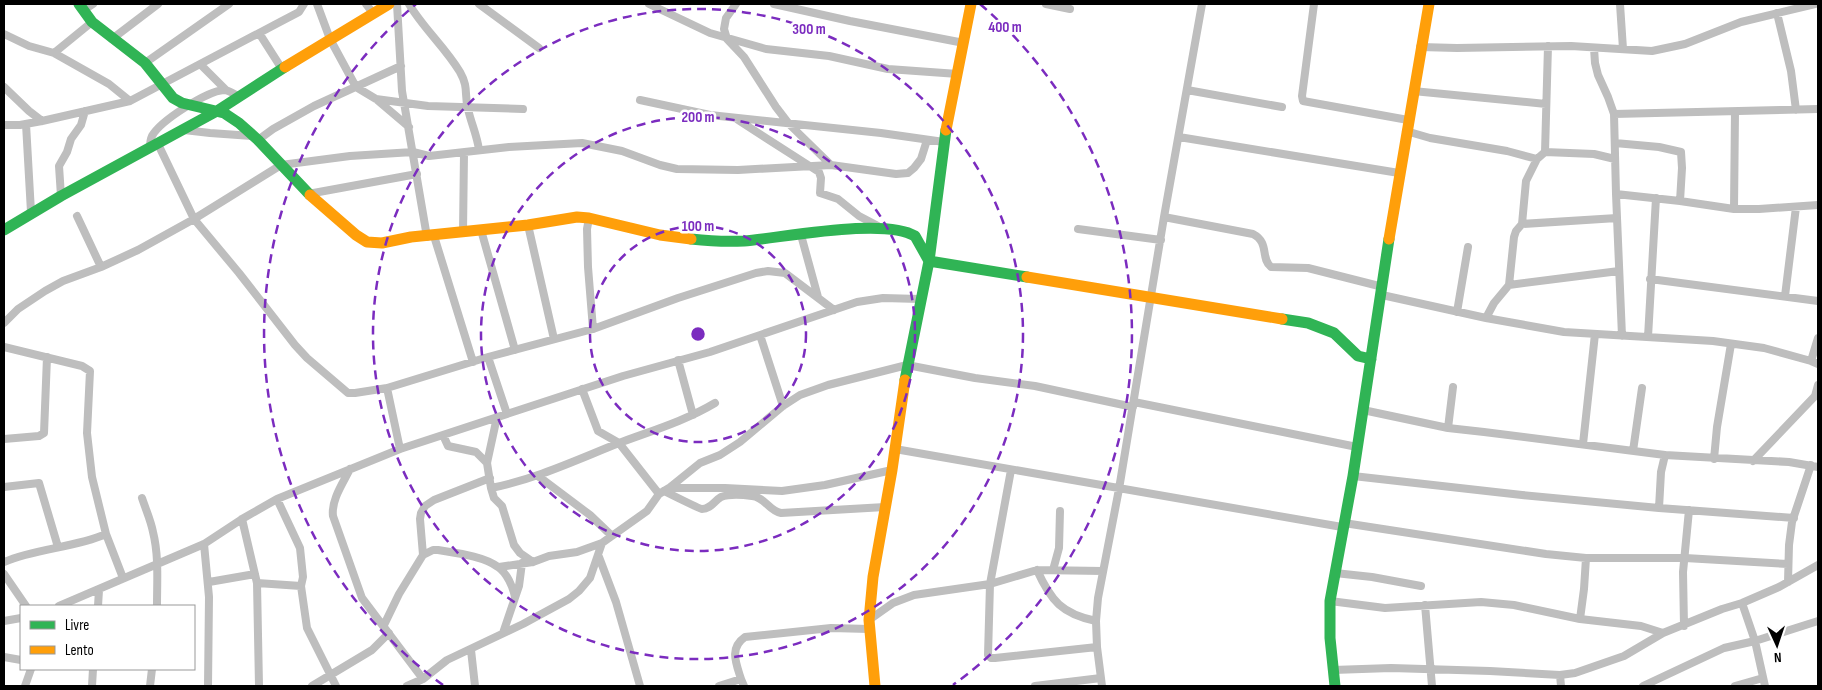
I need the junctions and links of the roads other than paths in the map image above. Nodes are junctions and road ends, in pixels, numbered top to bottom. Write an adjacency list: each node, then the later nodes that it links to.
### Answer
1 (158, 4): 26 (street)
2 (229, 4): 36 (street)
3 (304, 4): 24 (street)
4 (317, 4): 28 (street)
5 (389, 4): 20 (street)
6 (397, 4): 38 (street)
7 (409, 4): 54 (street)
8 (480, 4): 32 (street)
9 (649, 4): 27 (street)
10 (736, 4): 27 (street)
11 (774, 4): 29 (street)
12 (968, 4): 29 (street)
13 (1046, 4): 21 (street)
14 (1202, 4): 45 (street)
15 (1314, 4): 68 (street)
16 (1429, 4): 30 (street)
17 (1620, 4): 34 (street)
18 (1815, 4): 22 (street)
19 (85, 6): 23 (street)
20 (369, 9): 28 (street)
21 (1070, 9)
22 (1777, 13): 34 (street); 59 (street)
23 (92, 22): 26 (street); 35 (street)
24 (259, 33): 37 (street); 39 (street)
25 (4, 34): 35 (street)
26 (112, 39): 36 (street)
27 (727, 39): 40 (street); 66 (street)
28 (330, 40): 39 (street); 43 (street)
29 (964, 43): 40 (street)
30 (1420, 46): 31 (street); 46 (street)
31 (1548, 46): 33 (street); 52 (street)
32 (539, 48)
33 (1594, 48): 34 (street); 62 (street)
34 (1623, 49)
35 (54, 53): 50 (street)
36 (145, 64): 41 (street)
37 (200, 65): 41 (street); 44 (street)
38 (401, 66): 43 (street); 51 (street)
39 (282, 69): 47 (street)
40 (958, 74): 74 (street)
41 (162, 84): 50 (street); 53 (street)
42 (4, 87): 64 (street)
43 (356, 87): 48 (street); 72 (street)
44 (226, 90): 47 (street); 53 (street)
45 (1187, 90): 55 (street); 71 (street)
46 (1413, 90): 52 (street); 68 (street)
47 (238, 96): 58 (street)
48 (376, 99): 51 (street); 69 (street)
49 (640, 100): 63 (street)
50 (130, 101): 60 (street)
51 (405, 103): 54 (street); 69 (street)
52 (1546, 104): 79 (street)
53 (190, 105): 58 (street); 76 (street)
54 (467, 106): 56 (street); 77 (street)
55 (1282, 107)
56 (523, 109)
57 (1818, 109): 59 (street)
58 (218, 110): 70 (street); 72 (street)
59 (1796, 110): 61 (street)
60 (85, 111): 64 (street); 90 (street)
61 (1735, 112): 62 (street); 95 (street)
62 (1614, 114): 75 (street)
63 (734, 118): 66 (street); 85 (street)
64 (42, 121): 65 (street)
65 (26, 124): 67 (street); 96 (street)
66 (789, 124): 73 (street); 84 (street)
67 (4, 125)
68 (1407, 125): 81 (street); 86 (street)
69 (409, 127): 78 (street)
70 (184, 130): 72 (street); 76 (street)
71 (1179, 137): 86 (street); 98 (street)
72 (255, 138): 83 (street)
73 (927, 140): 74 (street); 84 (street)
74 (944, 142): 113 (street)
75 (1615, 143): 82 (street); 92 (street)
76 (154, 146): 90 (street); 101 (street)
77 (479, 150): 80 (street); 85 (street)
78 (413, 152): 80 (street); 83 (street); 87 (street)
79 (1545, 152): 81 (street); 82 (street)
80 (464, 153): 108 (street)
81 (1537, 158): 103 (street)
82 (1615, 159): 89 (street)
83 (281, 165): 88 (street); 101 (street)
84 (831, 165): 85 (street)
85 (812, 166): 104 (street)
86 (1399, 173): 118 (street)
87 (417, 174): 88 (street); 110 (street)
88 (308, 194): 110 (street)
89 (1616, 194): 91 (street); 100 (street)
90 (61, 196): 96 (street)
91 (1656, 198): 92 (street); 116 (street)
92 (1680, 201): 95 (street)
93 (1818, 205): 94 (street)
94 (1796, 207): 95 (street); 119 (street)
95 (1734, 209)
96 (31, 212): 106 (street)
97 (77, 216): 114 (street)
98 (1164, 217): 111 (street); 118 (street)
99 (589, 218): 102 (street); 109 (street); 128 (street)
100 (1617, 218): 103 (street); 115 (street)
101 (194, 219): 114 (street); 147 (street)
102 (528, 224): 107 (street); 134 (street)
103 (1522, 224): 117 (street)
104 (887, 229): 109 (street); 113 (street)
105 (1078, 229): 111 (street)
106 (4, 230)
107 (481, 230): 108 (street); 137 (street)
108 (463, 232): 110 (street)
109 (800, 235): 120 (street)
110 (431, 236): 142 (street)
111 (1161, 240): 121 (street)
112 (1468, 247): 125 (street)
113 (929, 261): 121 (street); 122 (street)
114 (101, 267): 127 (street)
115 (1619, 271): 117 (street); 131 (street)
116 (1650, 279): 119 (street); 132 (street)
117 (1509, 285): 126 (street)
118 (1382, 291): 125 (street); 140 (street)
119 (1785, 296): 123 (street)
120 (818, 297): 124 (street); 128 (street)
121 (1151, 297): 140 (street); 151 (street)
122 (920, 299): 124 (street); 144 (street)
123 (1818, 302)
124 (834, 310): 130 (street)
125 (1458, 312): 126 (street)
126 (1486, 318): 129 (street)
127 (4, 323)
128 (593, 329): 134 (street)
129 (1595, 334): 131 (street); 161 (street)
130 (760, 335): 141 (street); 152 (street)
131 (1622, 336): 132 (street)
132 (1648, 337): 135 (street)
133 (1818, 338): 143 (street)
134 (554, 339): 137 (street)
135 (1731, 344): 143 (street); 167 (street)
136 (4, 347): 138 (street)
137 (515, 350): 139 (street)
138 (47, 357): 159 (street); 190 (street)
139 (488, 357): 142 (street); 154 (street)
140 (1371, 359): 153 (street)
141 (678, 360): 149 (street); 155 (street)
142 (474, 362): 147 (street)
143 (1815, 362)
144 (907, 365): 151 (street); 152 (street); 164 (street)
145 (1818, 385): 168 (street)
146 (1453, 387): 157 (street)
147 (387, 388): 163 (street)
148 (1642, 388): 165 (street)
149 (582, 389): 154 (street); 160 (street)
150 (715, 403): 155 (street)
151 (1133, 404): 162 (street); 179 (street)
152 (783, 406): 180 (street)
153 (1363, 410): 157 (street); 162 (street)
154 (506, 414): 156 (street)
155 (693, 415): 160 (street)
156 (497, 417): 158 (street); 169 (street)
157 (1448, 428): 161 (street)
158 (443, 435): 163 (street); 169 (street)
159 (4, 439)
160 (619, 443): 174 (street); 180 (street)
161 (1583, 444): 165 (street)
162 (1357, 447): 175 (street)
163 (400, 449): 171 (street)
164 (895, 450): 172 (street); 173 (street)
165 (1633, 451): 166 (street)
166 (1665, 455): 167 (street); 184 (street)
167 (1714, 459): 168 (street)
168 (1753, 461): 170 (street)
169 (487, 463): 176 (street)
170 (1815, 466): 187 (street)
171 (350, 469): 182 (street); 234 (street)
172 (892, 470): 180 (street); 183 (street)
173 (1011, 470): 179 (street); 216 (street)
174 (538, 476): 178 (street); 191 (street)
175 (1353, 476): 184 (street); 189 (street)
176 (490, 478): 178 (street); 195 (street)
177 (4, 488): 194 (street)
178 (492, 488): 200 (street)
179 (1119, 489): 189 (street); 208 (street)
180 (664, 491): 183 (street); 191 (street)
181 (142, 498): 203 (street)
182 (277, 500): 188 (street); 217 (street)
183 (886, 507): 233 (street)
184 (1659, 508): 185 (street)
185 (1689, 510): 187 (street); 198 (street)
186 (1060, 511): 207 (street)
187 (1794, 518): 202 (street)
188 (242, 519): 193 (street); 210 (street)
189 (1343, 525): 197 (street); 211 (street)
190 (106, 534): 194 (street); 212 (street)
191 (612, 536): 192 (street)
192 (602, 543): 196 (street); 200 (street)
193 (204, 544): 203 (street); 213 (street)
194 (58, 546): 199 (street)
195 (422, 555): 205 (street); 234 (street)
196 (598, 557): 237 (street); 264 (street)
197 (1586, 558): 198 (street); 229 (street)
198 (1685, 558): 202 (street); 235 (street)
199 (4, 562)
200 (533, 562): 201 (street)
201 (522, 563): 205 (street); 220 (street)
202 (1788, 564): 214 (street)
203 (158, 565): 212 (street); 226 (street)
204 (1818, 566): 214 (street)
205 (499, 567): 220 (street)
206 (1037, 570): 207 (street); 216 (street); 231 (street)
207 (1053, 570): 208 (street)
208 (1104, 571): 231 (street)
209 (4, 574): 223 (street)
210 (255, 574): 213 (street); 215 (street)
211 (1335, 574): 218 (street); 221 (street)
212 (123, 578): 219 (street)
213 (209, 582): 258 (street)
214 (1788, 582): 222 (street)
215 (257, 583): 217 (street); 259 (street)
216 (990, 584): 233 (street); 240 (street)
217 (301, 586): 250 (street)
218 (1421, 586)
219 (100, 590): 224 (street); 225 (street)
220 (515, 597): 237 (street)
221 (1330, 601): 227 (street); 247 (street)
222 (1742, 604): 235 (street); 239 (street)
223 (25, 605)
224 (61, 605)
225 (98, 605)
226 (157, 605)
227 (1425, 605): 229 (street); 248 (street)
228 (20, 618): 230 (street)
229 (1580, 619): 238 (street)
230 (4, 621)
231 (1096, 621): 240 (street)
232 (1818, 621): 239 (street)
233 (869, 624): 254 (street); 266 (street)
234 (384, 626): 236 (street)
235 (1684, 626): 238 (street)
236 (389, 633): 250 (street); 253 (street)
237 (502, 633): 241 (street)
238 (1663, 633): 249 (street)
239 (1755, 641): 252 (street); 272 (street)
240 (1097, 647): 251 (street)
241 (471, 650): 253 (street); 263 (street)
242 (4, 657): 243 (street)
243 (20, 660)
244 (31, 670): 255 (street)
245 (93, 670): 256 (street)
246 (152, 670): 257 (street)
247 (1333, 670): 248 (street); 269 (street)
248 (1430, 670): 249 (street); 270 (street)
249 (1560, 675): 271 (street)
250 (331, 676): 260 (street); 261 (street)
251 (1101, 678): 267 (street); 268 (street)
252 (1763, 678): 273 (street); 274 (street)
253 (423, 679): 262 (street)
254 (743, 682): 265 (street)
255 (25, 686)
256 (92, 686)
257 (150, 686)
258 (208, 686)
259 (260, 686)
260 (312, 686)
261 (336, 686)
262 (407, 686)
263 (475, 686)
264 (640, 686)
265 (719, 686)
266 (875, 686)
267 (1035, 686)
268 (1102, 686)
269 (1335, 686)
270 (1432, 686)
271 (1561, 686)
272 (1643, 686)
273 (1735, 686)
274 (1765, 686)

